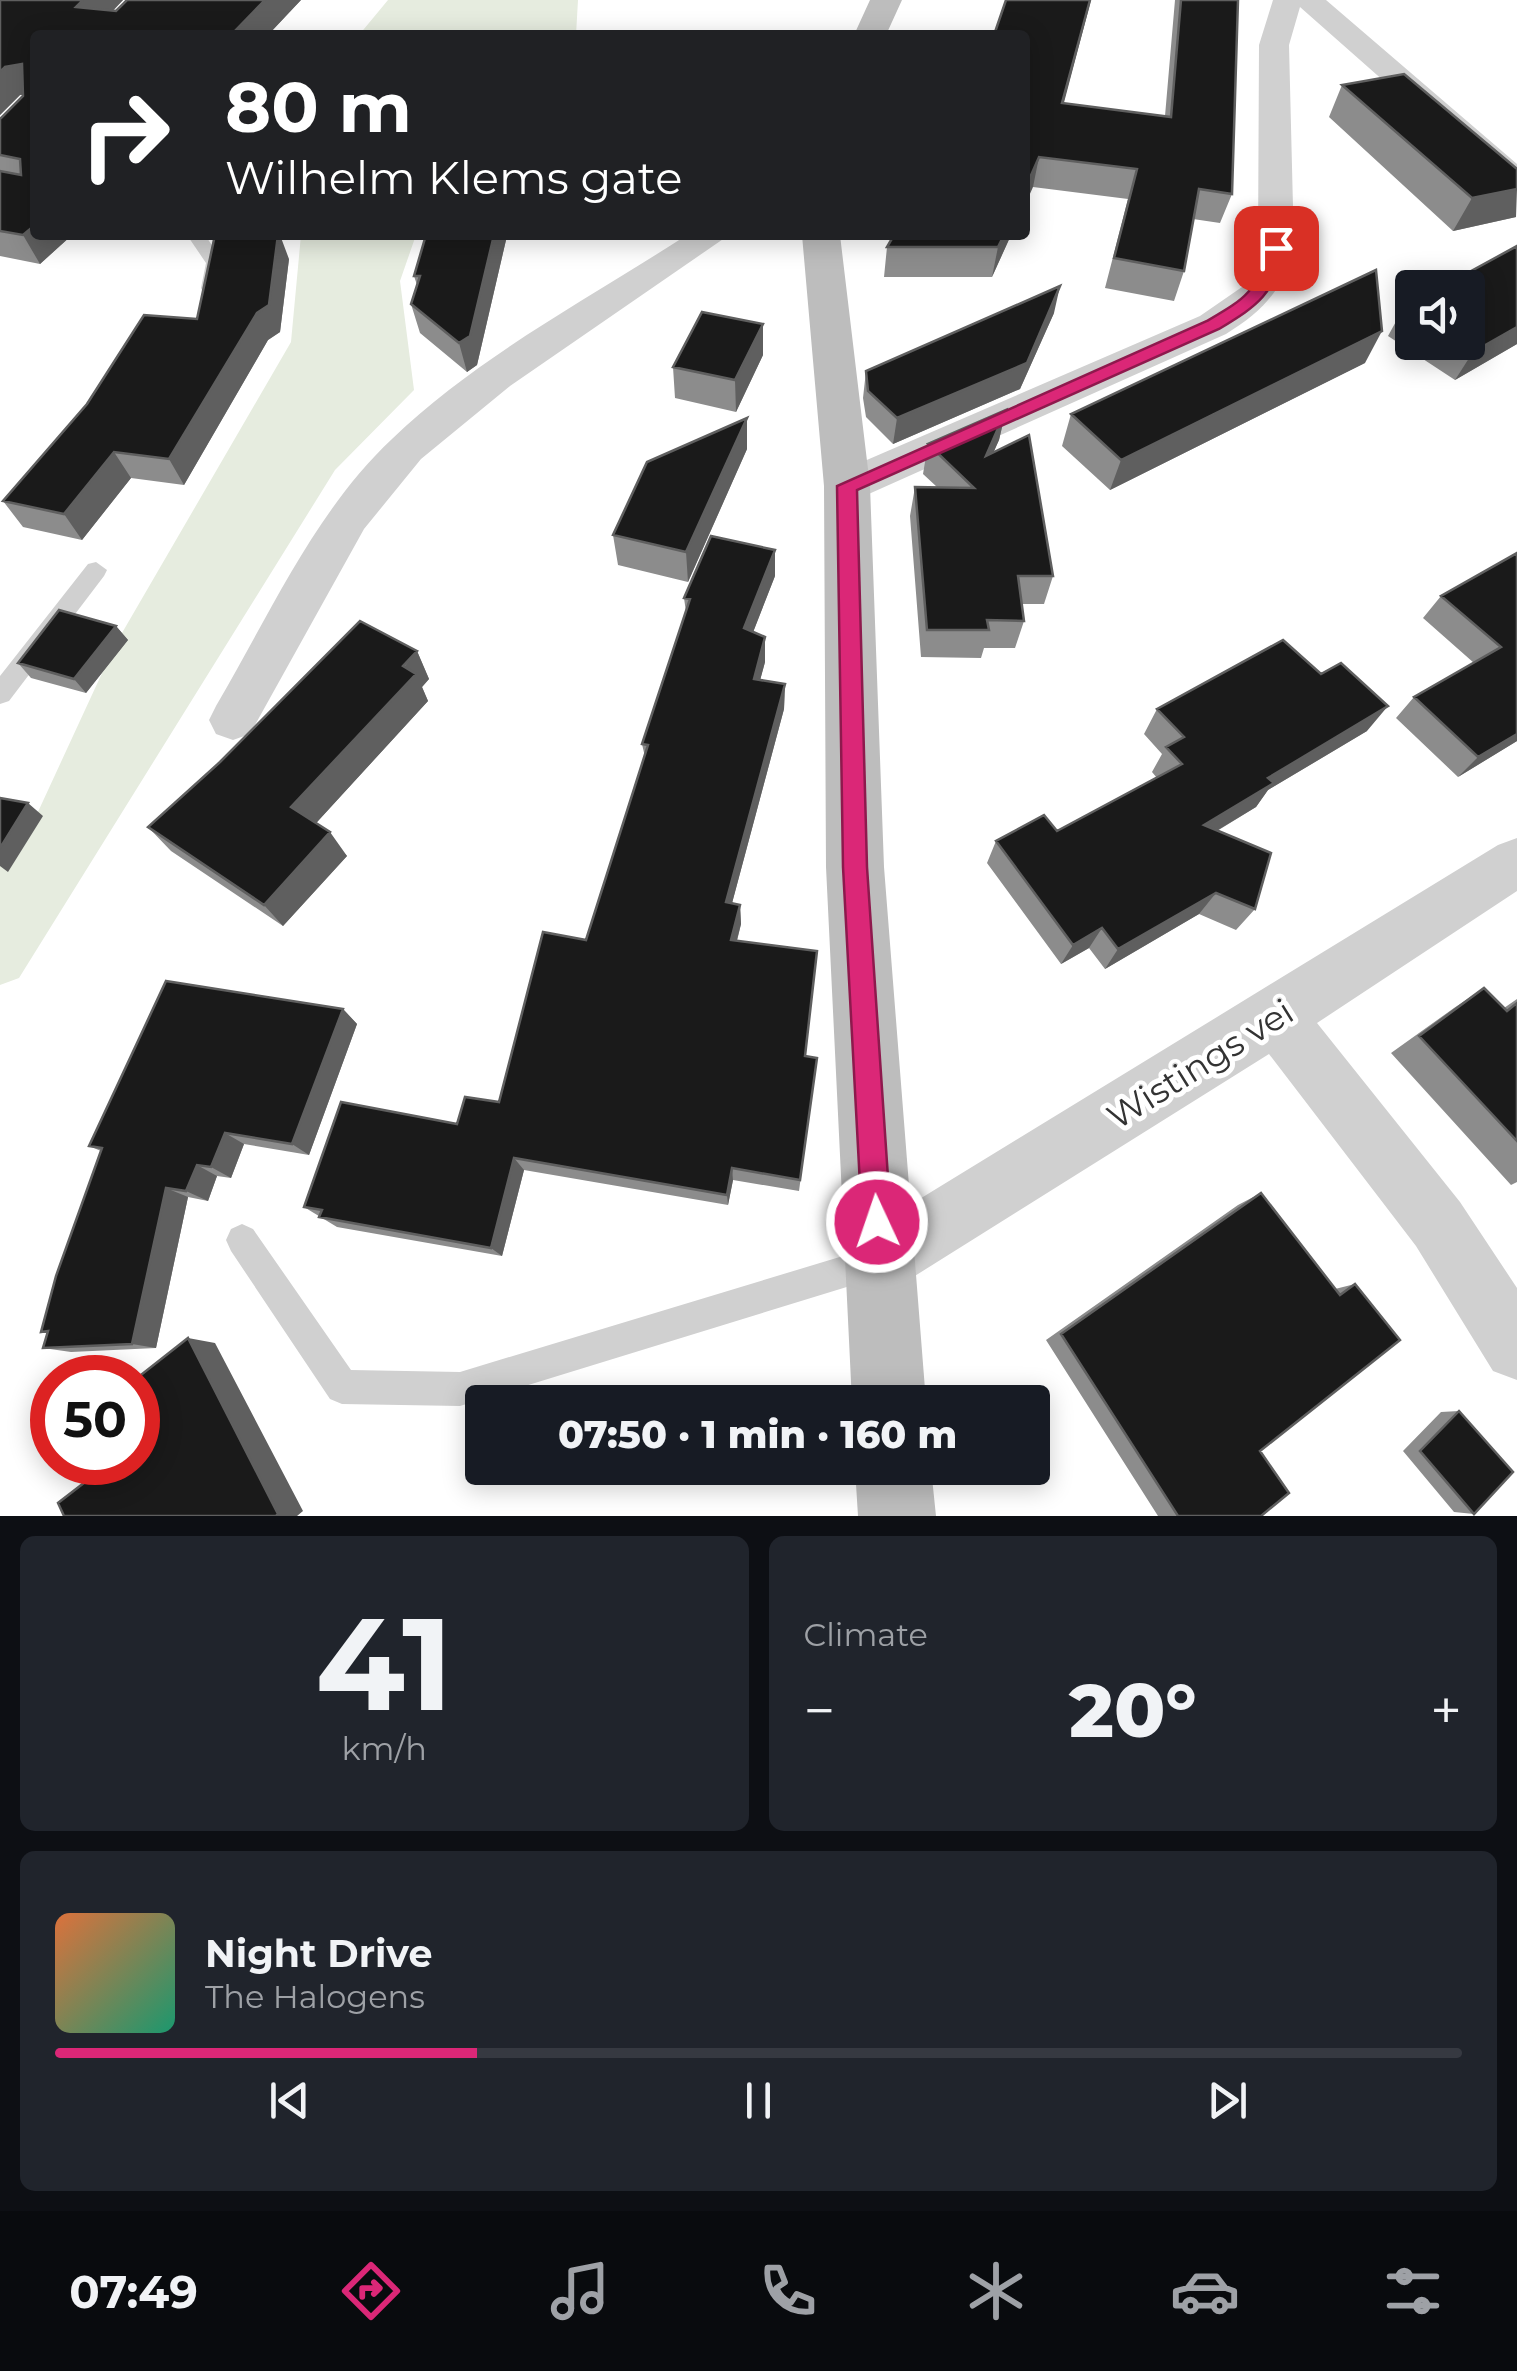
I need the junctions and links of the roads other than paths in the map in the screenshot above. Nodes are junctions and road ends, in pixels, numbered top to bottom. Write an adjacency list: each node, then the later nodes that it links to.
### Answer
1 (886, 0): 4 (main road)
2 (1287, 0): 10 (street)
3 (1309, 0): 5 (street)
4 (872, 30)
5 (1517, 181)
6 (199, 240): 9 (lane)
7 (703, 240): 13 (street)
8 (822, 240): 10 (main road)
9 (206, 307)
10 (847, 486): 17 (main road)
11 (96, 570): 12 (lane)
12 (0, 694)
13 (234, 720)
14 (1517, 862): 15 (street, Wistings vei)
15 (1276, 1017): 17 (street, Wistings vei); 18 (street)
16 (242, 1240): 17 (lane)
17 (879, 1262): 19 (main road)
18 (1517, 1347)
19 (888, 1385)
20 (895, 1485): 21 (main road)
21 (897, 1516)

